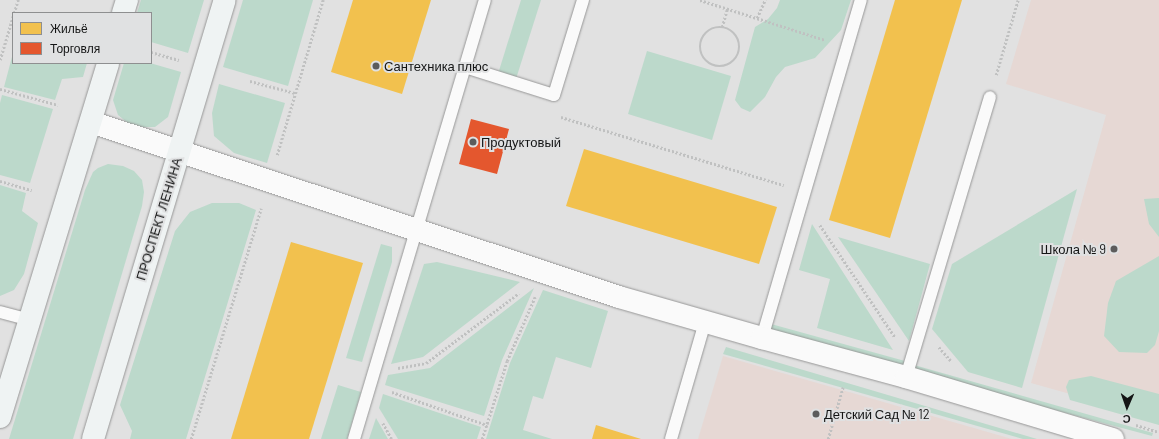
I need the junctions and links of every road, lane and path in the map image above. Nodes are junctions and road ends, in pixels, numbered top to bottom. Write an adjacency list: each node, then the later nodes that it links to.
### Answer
1 (18, 0): 12 (path)
2 (127, 0): 13 (street)
3 (225, 0): 30 (street, ПРОСПЕКТ ЛЕНИНА)
4 (323, 0): 25 (path)
5 (485, 0): 22 (lane)
6 (583, 0): 22 (lane)
7 (700, 0): 11 (path)
8 (765, 0): 14 (path)
9 (861, 0): 17 (lane)
10 (1018, 0): 26 (path)
11 (727, 9): 14 (path); 16 (path)
12 (15, 12)
13 (123, 12)
14 (757, 18): 17 (path)
15 (12, 21): 19 (path)
16 (722, 27): 16 (path)
17 (847, 47): 34 (lane)
18 (152, 52): 20 (path)
19 (0, 60)
20 (184, 61)
21 (108, 64): 29 (street)
22 (465, 67): 35 (lane)
23 (250, 81): 25 (path)
24 (0, 89): 27 (path)
25 (295, 94): 31 (path)
26 (990, 97): 40 (lane)
27 (58, 106)
28 (557, 116): 34 (path)
29 (91, 122): 30 (street); 38 (street)
30 (179, 151): 31 (street); 49 (street, ПРОСПЕКТ ЛЕНИНА)
31 (270, 180): 35 (street); 50 (path)
32 (0, 181): 33 (path)
33 (32, 190)
34 (804, 196): 41 (lane); 43 (path)
35 (417, 229): 36 (street); 44 (lane)
36 (547, 272): 39 (street); 44 (path); 48 (path)
37 (0, 312): 38 (lane)
38 (30, 320): 47 (street)
39 (705, 322): 41 (street); 53 (lane)
40 (921, 326): 42 (path); 43 (lane)
41 (762, 338): 43 (street)
42 (954, 364)
43 (908, 369): 55 (street)
44 (374, 372): 45 (lane)
45 (370, 384): 48 (path); 51 (lane)
46 (844, 384): 54 (path)
47 (0, 417)
48 (487, 425): 52 (path)
49 (93, 439)
50 (191, 439)
51 (354, 439)
52 (482, 439)
53 (671, 439)
54 (828, 439)
55 (1112, 439)

